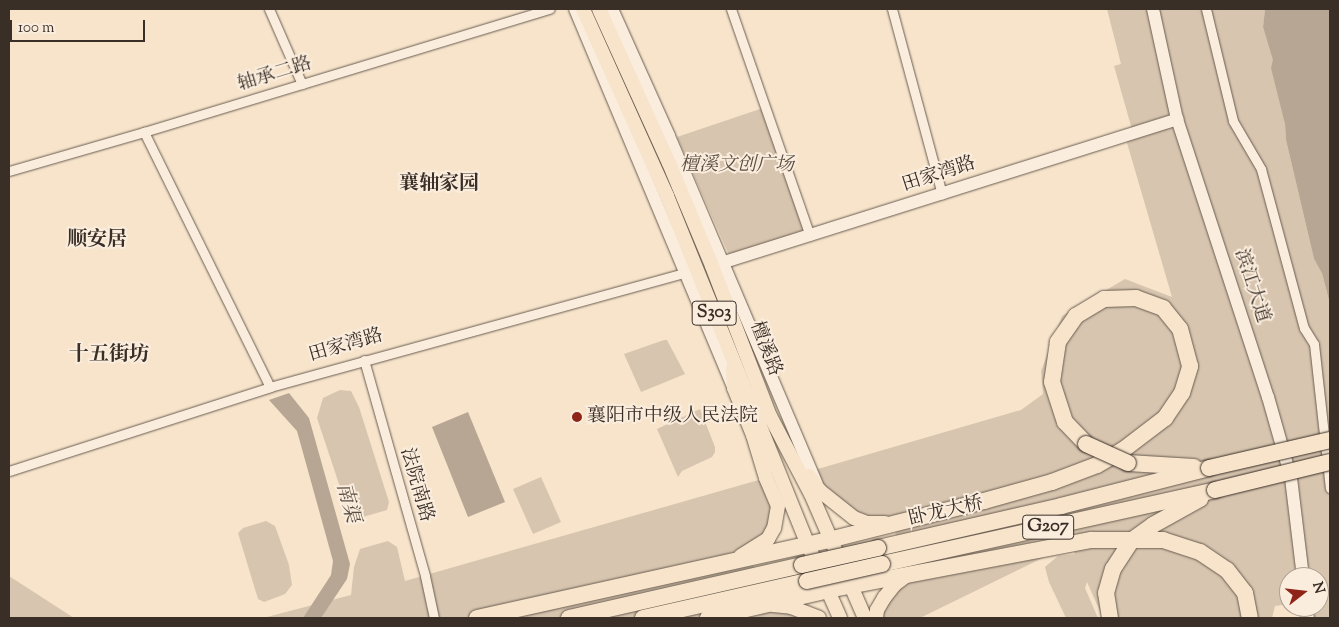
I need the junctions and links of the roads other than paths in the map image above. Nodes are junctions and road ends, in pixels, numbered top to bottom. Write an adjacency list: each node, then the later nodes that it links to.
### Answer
1 (269, 9): 11 (street)
2 (550, 9): 11 (street, 轴承二路)
3 (575, 9): 18 (street)
4 (583, 9): 18 (main road, 檀溪路 / S303)
5 (599, 9): 17 (main road, 檀溪路 / S303)
6 (612, 9): 17 (street)
7 (731, 9): 16 (street)
8 (892, 9): 15 (street)
9 (1153, 9): 12 (street, 滨江大道)
10 (1206, 9): 28 (street)
11 (302, 84): 13 (street, 轴承二路)
12 (1177, 119): 15 (street, 田家湾路); 35 (street, 滨江大道)
13 (144, 132): 14 (street, 轴承二路); 21 (street)
14 (9, 171)
15 (942, 194): 16 (street, 田家湾路)
16 (810, 236): 17 (street, 田家湾路)
17 (717, 265): 23 (main road, 檀溪路 / S303); 30 (street)
18 (691, 271): 19 (main road, 檀溪路 / S303); 20 (street, 田家湾路); 22 (street)
19 (733, 359): 22 (main road); 33 (main road, 檀溪路 / S303)
20 (364, 360): 21 (street, 田家湾路); 40 (street, 法院南路)
21 (270, 388): 27 (street, 田家湾路)
22 (734, 388): 34 (main road)
23 (775, 425): 30 (main road); 32 (main road, 檀溪路 / S303)
24 (1330, 440): 26 (highway, 卧龙大桥 / G207, bridge)
25 (1330, 462): 29 (highway, 卧龙大桥 / G207, bridge)
26 (1209, 468): 31 (highway, bridge); 42 (highway, 卧龙大桥 / G207, bridge)
27 (9, 471)
28 (1330, 488)
29 (1215, 490): 43 (highway, 卧龙大桥 / G207, bridge); 49 (highway)
30 (820, 491): 31 (main road)
31 (893, 523): 32 (highway)
32 (830, 540): 33 (highway); 37 (main road, 檀溪路 / S303)
33 (808, 545): 34 (highway); 38 (main road, 檀溪路 / S303)
34 (720, 564): 41 (highway)
35 (1301, 567)
36 (906, 576): 37 (highway); 48 (main road); 50 (highway)
37 (850, 586): 38 (highway); 47 (main road, 檀溪路 / S303)
38 (828, 590): 39 (highway); 46 (main road, 檀溪路 / S303)
39 (767, 604): 44 (highway); 45 (main road)
40 (434, 618)
41 (477, 618)
42 (569, 618)
43 (643, 618)
44 (708, 618)
45 (819, 618)
46 (840, 618)
47 (865, 618)
48 (876, 618)
49 (1110, 618)
50 (1250, 618)

